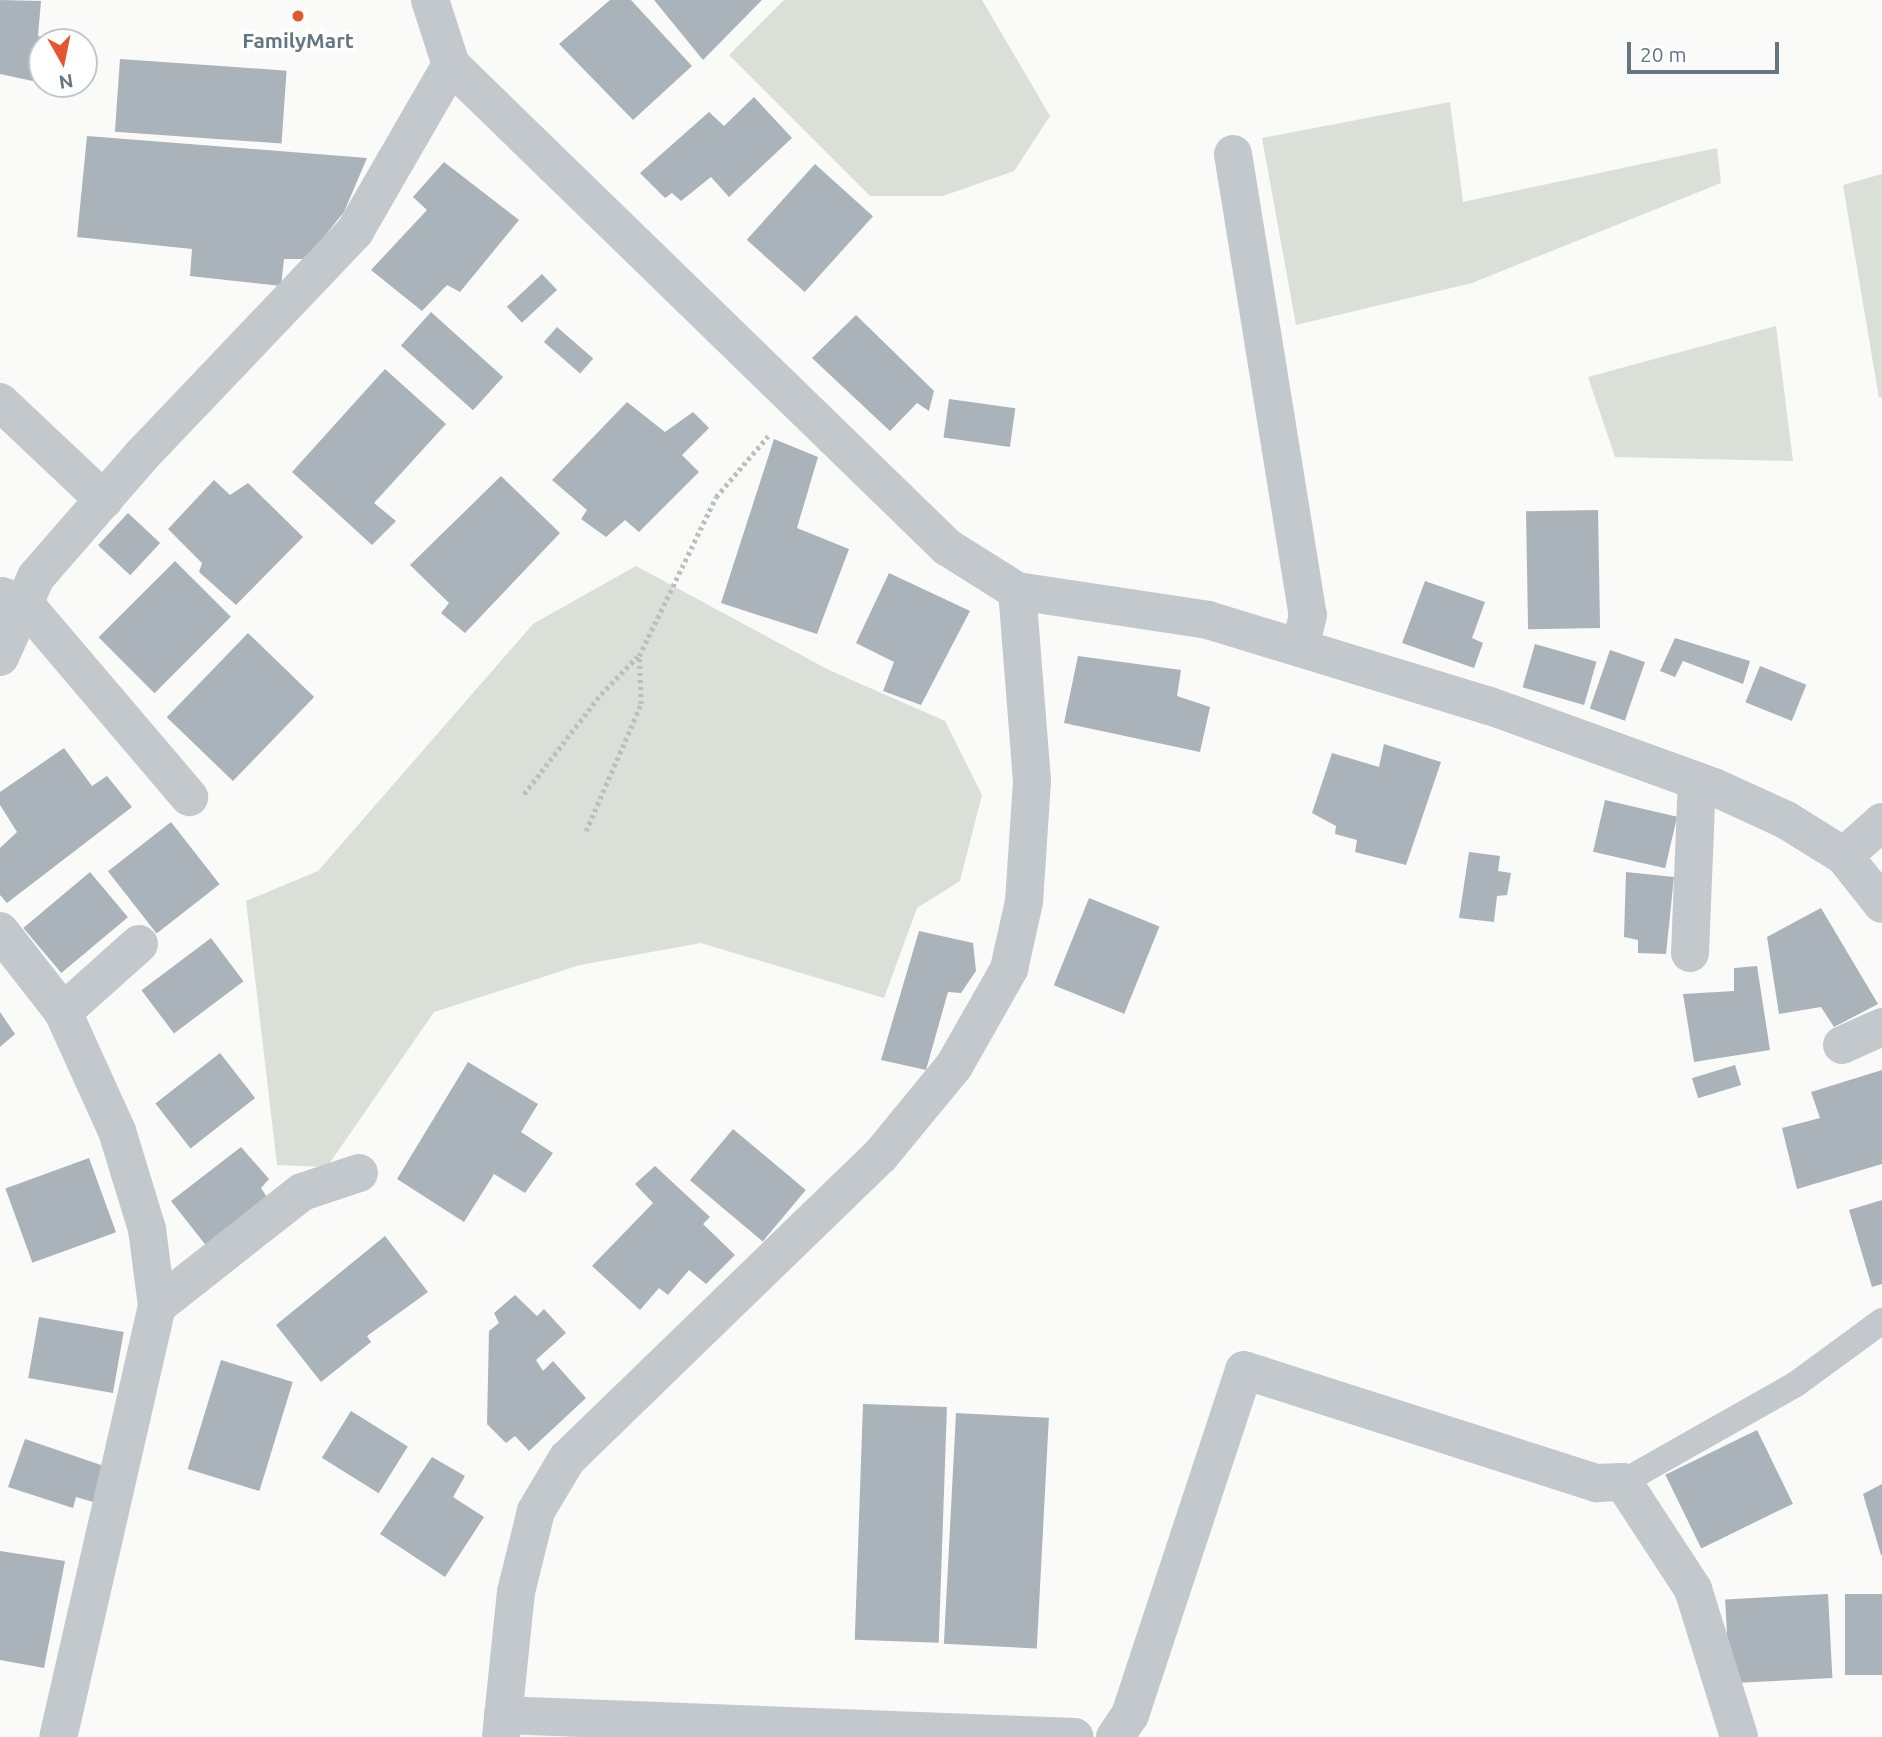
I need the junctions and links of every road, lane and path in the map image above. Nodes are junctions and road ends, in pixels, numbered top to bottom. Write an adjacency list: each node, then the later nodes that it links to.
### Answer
1 (430, 0): 2 (street)
2 (451, 65): 4 (street); 6 (street)
3 (1233, 154): 9 (street)
4 (798, 401): 7 (street); 10 (path)
5 (0, 402): 6 (street)
6 (104, 500): 8 (street)
7 (1017, 592): 9 (street); 29 (street)
8 (12, 599): 11 (street); 14 (street)
9 (1300, 648): 12 (street)
10 (639, 656): 13 (path); 16 (path)
11 (0, 657)
12 (1697, 781): 17 (street); 21 (street)
13 (524, 794)
14 (189, 797)
15 (1882, 822): 17 (street)
16 (586, 831)
17 (1844, 856): 18 (street)
18 (1882, 904)
19 (0, 931): 22 (street)
20 (139, 944): 22 (street)
21 (1690, 953)
22 (62, 1012): 26 (street)
23 (1882, 1027): 24 (street)
24 (1842, 1045)
25 (359, 1173): 26 (street)
26 (157, 1306): 30 (street)
27 (1882, 1321): 28 (lane)
28 (1623, 1482): 32 (street); 33 (street)
29 (502, 1726): 31 (street)
30 (58, 1737)
31 (1075, 1737)
32 (1115, 1737)
33 (1739, 1737)

